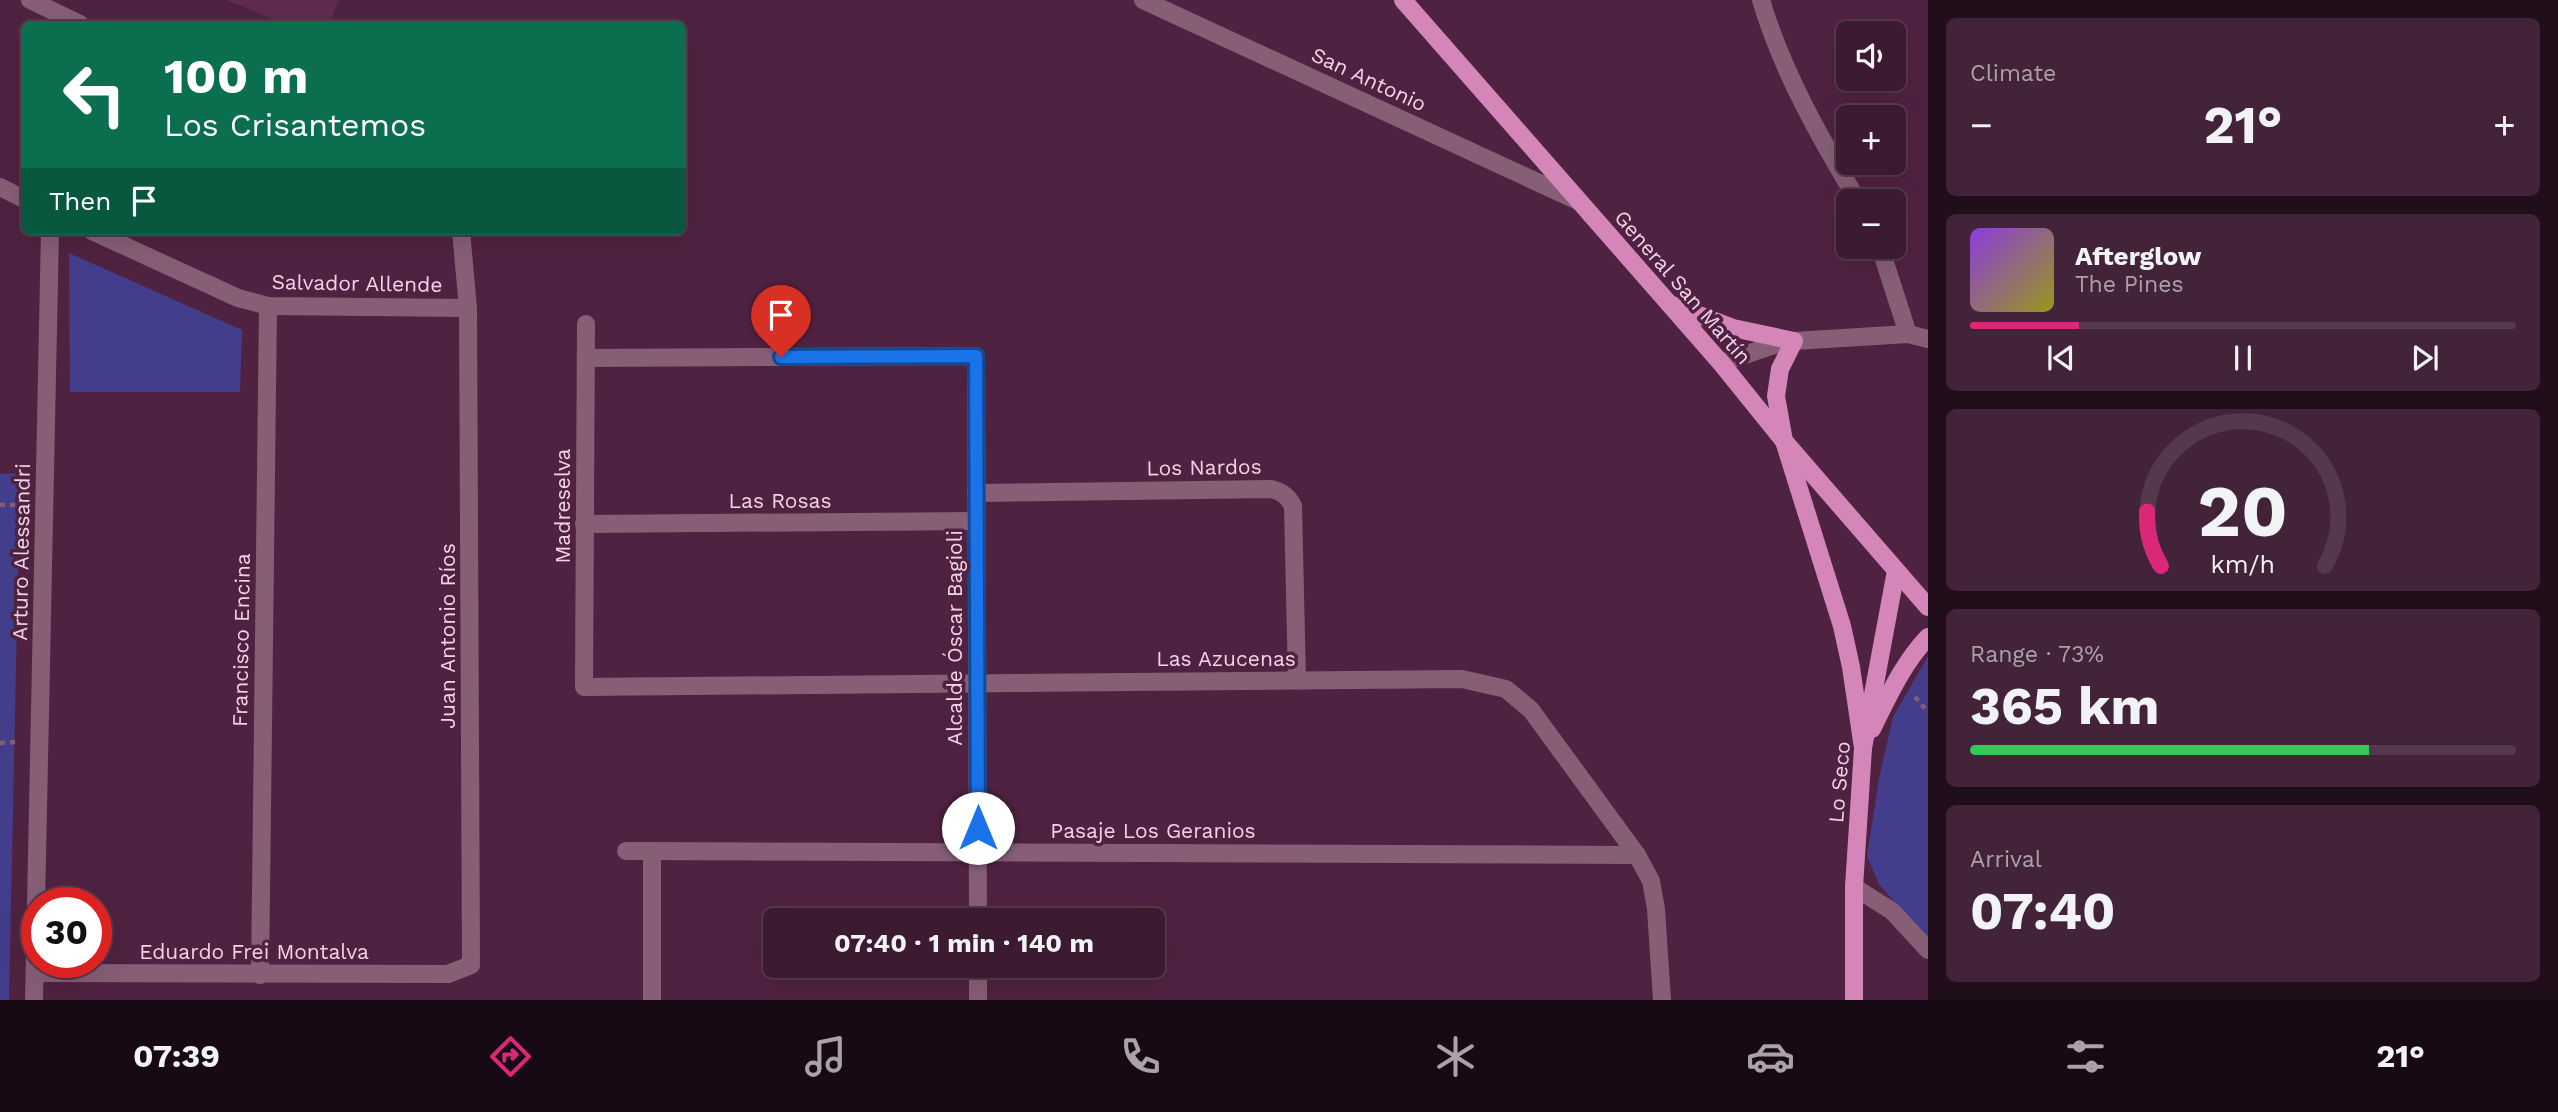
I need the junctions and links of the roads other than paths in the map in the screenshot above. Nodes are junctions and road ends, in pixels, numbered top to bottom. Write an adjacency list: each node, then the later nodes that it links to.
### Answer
1 (30, 0): 5 (street)
2 (1143, 0): 9 (street, San Antonio)
3 (1403, 0): 9 (main road, General San Martín)
4 (1761, 0): 7 (street)
5 (74, 21)
6 (0, 187): 8 (street)
7 (1851, 189)
8 (21, 198)
9 (1576, 200): 14 (main road, General San Martín)
10 (50, 235): 38 (street, Arturo Alessandri)
11 (101, 235): 15 (street, Salvador Allende)
12 (461, 235): 16 (street, Juan Antonio Ríos)
13 (1884, 259): 18 (street)
14 (1669, 304): 20 (main road); 22 (main road, General San Martín)
15 (268, 306): 16 (street, Salvador Allende); 44 (street, Francisco Encina)
16 (468, 308): 42 (street, Juan Antonio Ríos)
17 (586, 324): 21 (street, Madreselva)
18 (1908, 334): 19 (street); 20 (street)
19 (1928, 339)
20 (1794, 341): 22 (street); 23 (main road)
21 (586, 358): 24 (street, Alcalde Óscar Bagioli); 26 (street, Madreselva)
22 (1721, 363): 23 (main road, General San Martín)
23 (1784, 441): 27 (main road, General San Martín); 33 (main road)
24 (976, 493): 25 (street, Alcalde Óscar Bagioli); 30 (street, Los Nardos)
25 (976, 521): 26 (street, Las Rosas); 31 (street, Alcalde Óscar Bagioli)
26 (584, 524): 32 (street, Madreselva)
27 (1896, 571): 28 (main road, General San Martín); 33 (main road, Lo Seco)
28 (1928, 607)
29 (1928, 637): 33 (main road)
30 (1297, 680): 31 (street, Las Azucenas); 37 (street, Las Azucenas)
31 (977, 683): 32 (street, Las Azucenas); 36 (street, Alcalde Óscar Bagioli)
32 (584, 687)
33 (1863, 748): 39 (main road, Lo Seco)
34 (626, 851): 35 (street, Pasaje Los Geranios)
35 (652, 851): 36 (street, Pasaje Los Geranios); 48 (street)
36 (978, 852): 37 (street, Pasaje Los Geranios); 40 (street, Alcalde Óscar Bagioli)
37 (1637, 855): 50 (street, Las Azucenas)
38 (37, 887)
39 (1854, 887): 41 (street); 51 (main road, Lo Seco)
40 (978, 908)
41 (1928, 950)
42 (471, 965): 44 (street, Eduardo Frei Montalva)
43 (112, 973): 44 (street, Eduardo Frei Montalva)
44 (260, 975)
45 (35, 978): 47 (street, Arturo Alessandri)
46 (978, 978): 49 (street)
47 (34, 1000)
48 (652, 1000)
49 (978, 1000)
50 (1662, 1000)
51 (1854, 1000)

